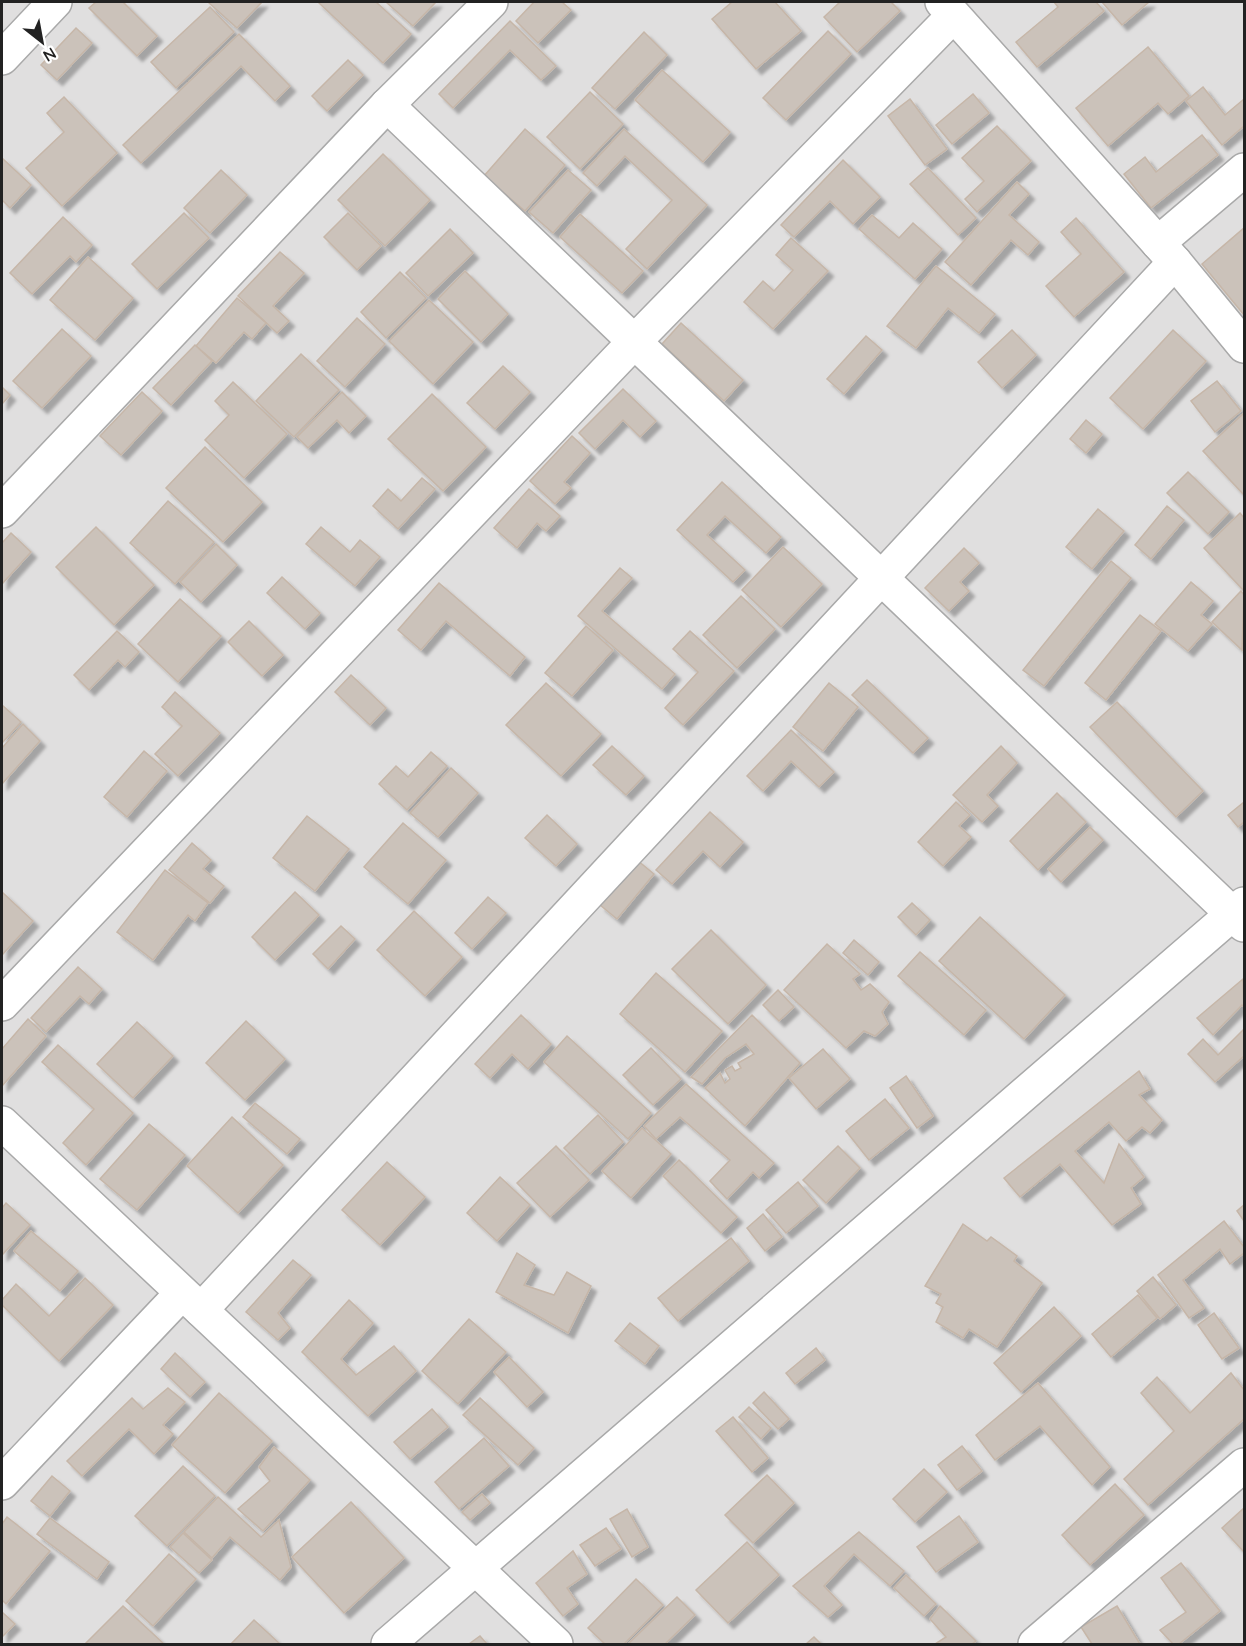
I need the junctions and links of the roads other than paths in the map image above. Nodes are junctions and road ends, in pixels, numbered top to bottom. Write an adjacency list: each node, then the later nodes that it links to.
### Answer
1 (55, 2): 4 (street)
2 (491, 2): 5 (street)
3 (948, 9): 7 (street); 8 (street)
4 (2, 58)
5 (387, 105): 8 (street); 10 (street)
6 (1245, 170): 7 (street)
7 (1166, 252): 9 (street); 11 (street)
8 (634, 342): 11 (street); 13 (street)
9 (1245, 346)
10 (2, 511)
11 (882, 579): 12 (street); 15 (street)
12 (1240, 914): 18 (street)
13 (2, 1004)
14 (2, 1123): 15 (street)
15 (192, 1302): 17 (street); 18 (street)
16 (1245, 1465): 21 (street)
17 (2, 1483)
18 (476, 1568): 19 (street); 20 (street)
19 (388, 1644)
20 (556, 1644)
21 (1035, 1644)

